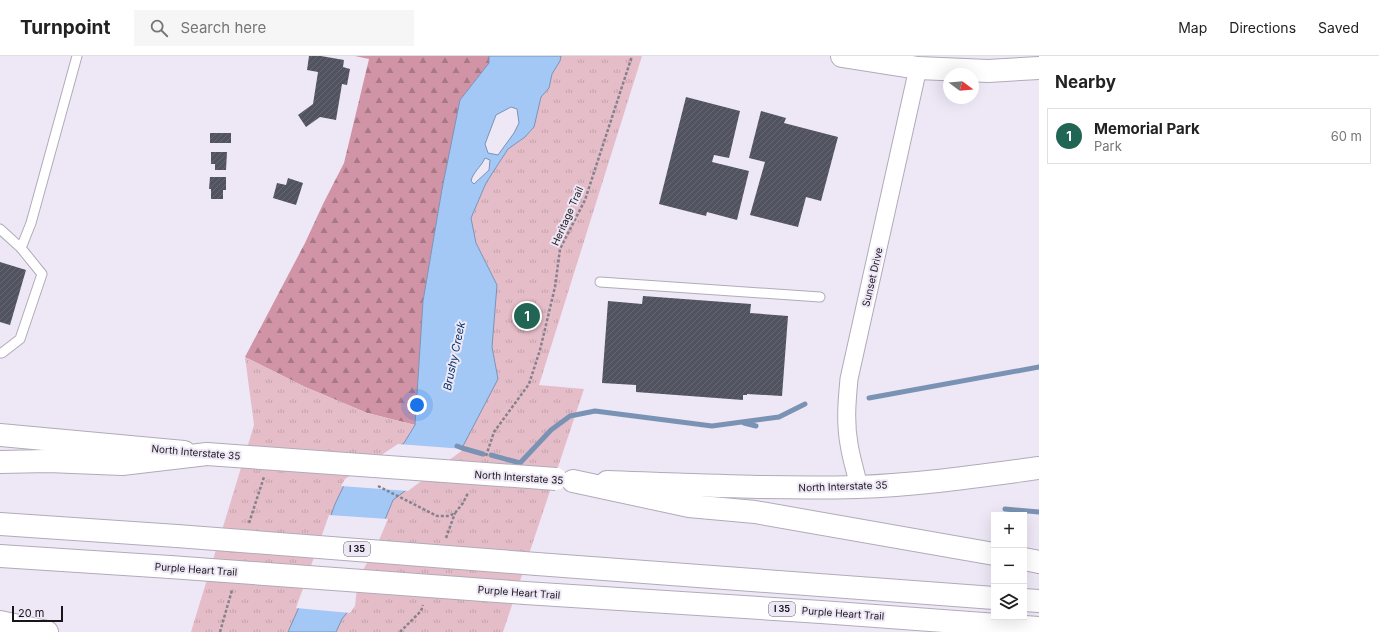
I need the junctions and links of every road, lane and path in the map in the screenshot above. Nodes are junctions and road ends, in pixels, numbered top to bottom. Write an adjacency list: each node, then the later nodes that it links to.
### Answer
1 (77, 56): 7 (lane)
2 (632, 56): 13 (path, Heritage Trail)
3 (842, 56): 4 (main road)
4 (918, 62): 5 (main road); 18 (street, Sunset Drive)
5 (1034, 66)
6 (0, 229): 7 (lane)
7 (21, 248): 10 (lane)
8 (600, 282): 9 (lane)
9 (820, 297)
10 (0, 353)
11 (0, 435): 12 (main road, North Interstate 35)
12 (208, 454): 14 (main road); 16 (main road, North Interstate 35, bridge)
13 (484, 461)
14 (0, 462)
15 (1039, 468): 18 (main road, North Interstate 35)
16 (565, 480): 18 (main road, North Interstate 35); 21 (main road)
17 (375, 485): 19 (path)
18 (859, 487)
19 (470, 489)
20 (0, 524): 25 (main road, I 35, bridge)
21 (991, 553)
22 (0, 556): 29 (main road, Purple Heart Trail / I 35, bridge)
23 (1027, 560): 24 (main road)
24 (1039, 562)
25 (991, 598)
26 (1027, 600): 27 (main road)
27 (1039, 601)
28 (0, 622): 30 (main road)
29 (1039, 628)
30 (47, 632)

